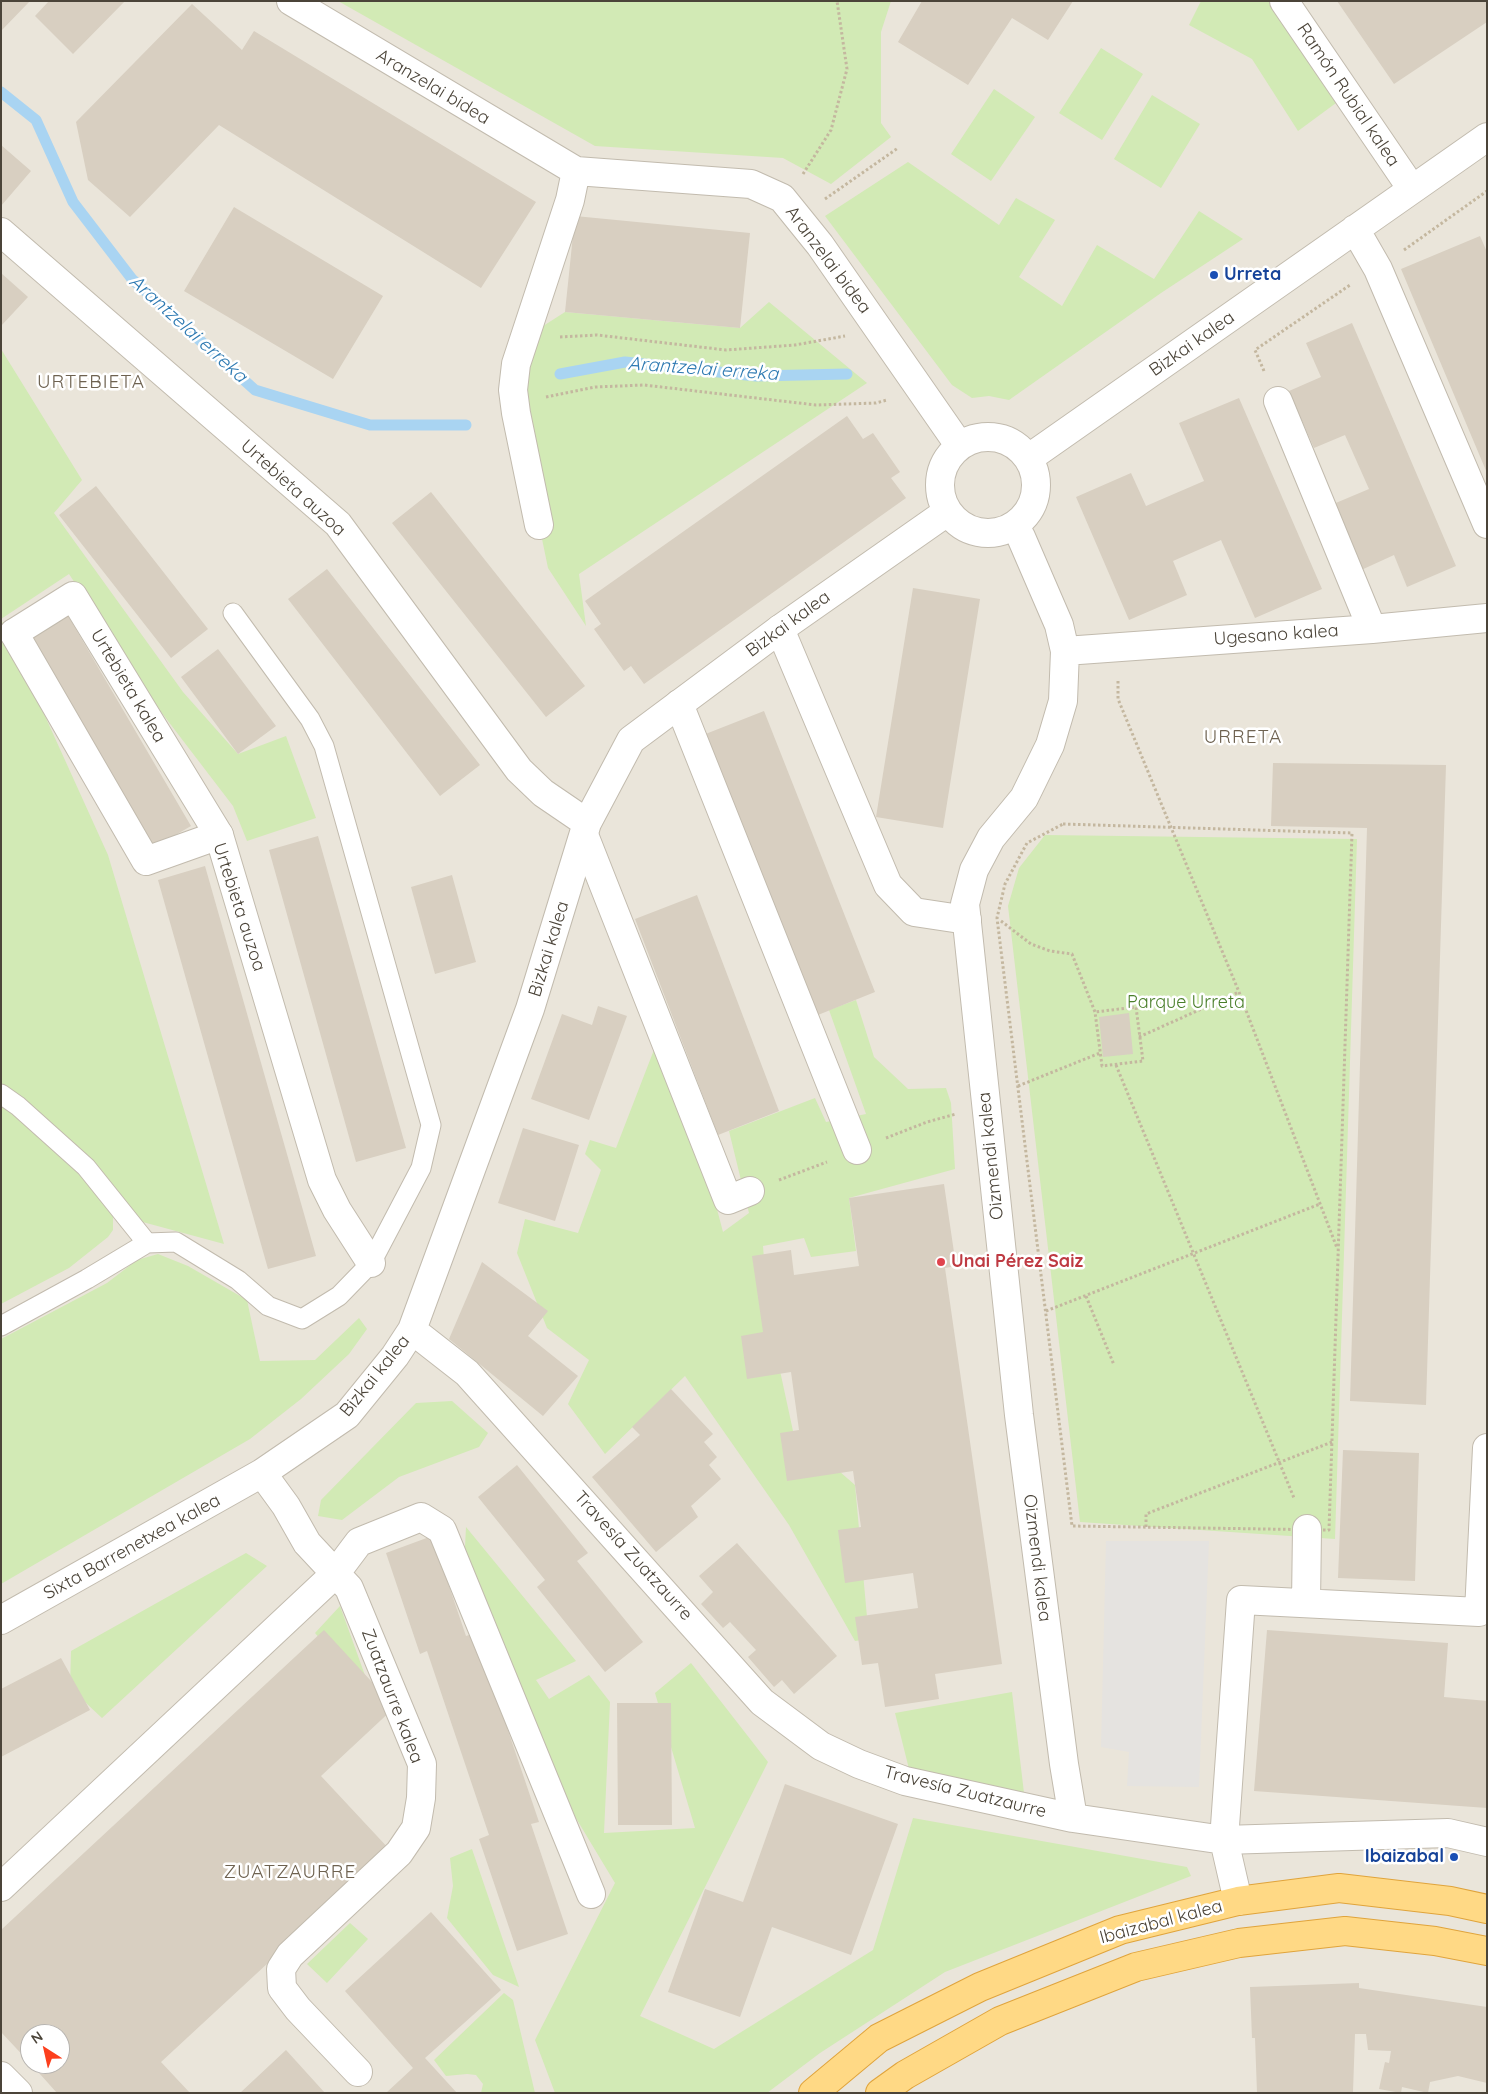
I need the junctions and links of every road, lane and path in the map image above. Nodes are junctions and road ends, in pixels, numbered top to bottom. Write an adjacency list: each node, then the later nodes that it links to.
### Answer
1 (291, 1): 6 (street, Aranzelai bidea)
2 (837, 1): 8 (path)
3 (1284, 1): 7 (street, Ramón Rubial kalea)
4 (1487, 137): 7 (street, Bizkai kalea)
5 (898, 148): 8 (path)
6 (576, 171): 8 (street, Aranzelai bidea); 12 (street)
7 (1412, 189): 9 (street, Bizkai kalea)
8 (790, 208): 11 (street, Aranzelai bidea)
9 (1355, 229): 17 (street, Bizkai kalea); 19 (street)
10 (1, 232): 31 (street, Urtebieta auzoa)
11 (880, 330): 12 (path); 13 (street, Aranzelai bidea)
12 (526, 337): 15 (street)
13 (921, 390): 15 (path); 16 (street, Aranzelai bidea)
14 (1278, 401): 24 (street)
15 (515, 403): 20 (street)
16 (960, 445): 17 (street); 18 (street)
17 (1029, 458): 21 (street)
18 (947, 512): 21 (street); 25 (street, Bizkai kalea)
19 (1487, 524)
20 (539, 525)
21 (1014, 526): 28 (street, Oizmendi kalea)
22 (233, 613): 50 (lane)
23 (1487, 618): 24 (street, Ugesano kalea)
24 (1372, 628): 27 (street, Ugesano kalea)
25 (780, 629): 29 (street, Bizkai kalea); 34 (street)
26 (14, 632): 32 (street, Urtebieta auzoa); 32 (street, Urtebieta kalea)
27 (1117, 647): 28 (street, Ugesano kalea); 30 (path)
28 (1065, 651): 34 (street, Oizmendi kalea)
29 (679, 704): 31 (street, Bizkai kalea); 43 (street)
30 (1171, 828): 33 (path); 35 (path); 48 (path)
31 (586, 829): 45 (street); 54 (street, Bizkai kalea)
32 (219, 835): 50 (street, Urtebieta auzoa)
33 (997, 918): 34 (path); 36 (path); 40 (path)
34 (966, 920): 66 (street, Oizmendi kalea)
35 (1239, 992): 37 (path); 46 (path)
36 (1095, 1012): 37 (path); 38 (path)
37 (1139, 1036): 39 (path)
38 (1100, 1053): 39 (path); 40 (path)
39 (1116, 1065): 49 (path)
40 (1018, 1086): 52 (path)
41 (1, 1094): 47 (lane)
42 (927, 1122): 43 (path)
43 (870, 1145)
44 (831, 1161): 45 (path)
45 (750, 1191)
46 (1320, 1204): 48 (path); 49 (path)
47 (147, 1243): 50 (lane); 53 (lane)
48 (1338, 1250): 56 (path)
49 (1193, 1254): 51 (path); 58 (path)
50 (372, 1263)
51 (1086, 1296): 52 (path); 55 (path)
52 (1046, 1311): 62 (path)
53 (1, 1326)
54 (412, 1330): 59 (street, Bizkai kalea); 66 (street, Travesía Zuatzaurre)
55 (1114, 1366)
56 (1332, 1442): 58 (path); 61 (path)
57 (1487, 1448): 64 (street)
58 (1279, 1462): 60 (path); 62 (path)
59 (270, 1483): 63 (street, Zuatzaurre kalea); 65 (street, Sixta Barrenetxea kalea)
60 (1296, 1504)
61 (1305, 1525): 62 (path); 64 (street)
62 (1146, 1527)
63 (335, 1574): 69 (street); 70 (street); 74 (street, Zuatzaurre kalea)
64 (1306, 1603): 67 (street)
65 (1, 1620)
66 (1073, 1818): 67 (street, Travesía Zuatzaurre)
67 (1224, 1840): 68 (street, Travesía Zuatzaurre); 71 (street)
68 (1487, 1842)
69 (1, 1887)
70 (590, 1894)
71 (1238, 1901): 72 (highway, Ibaizabal kalea); 77 (highway, Ibaizabal kalea)
72 (1487, 1909)
73 (1487, 1951): 78 (highway)
74 (358, 2072)
75 (1, 2076): 76 (street)
76 (18, 2093)
77 (813, 2093)
78 (880, 2093)

